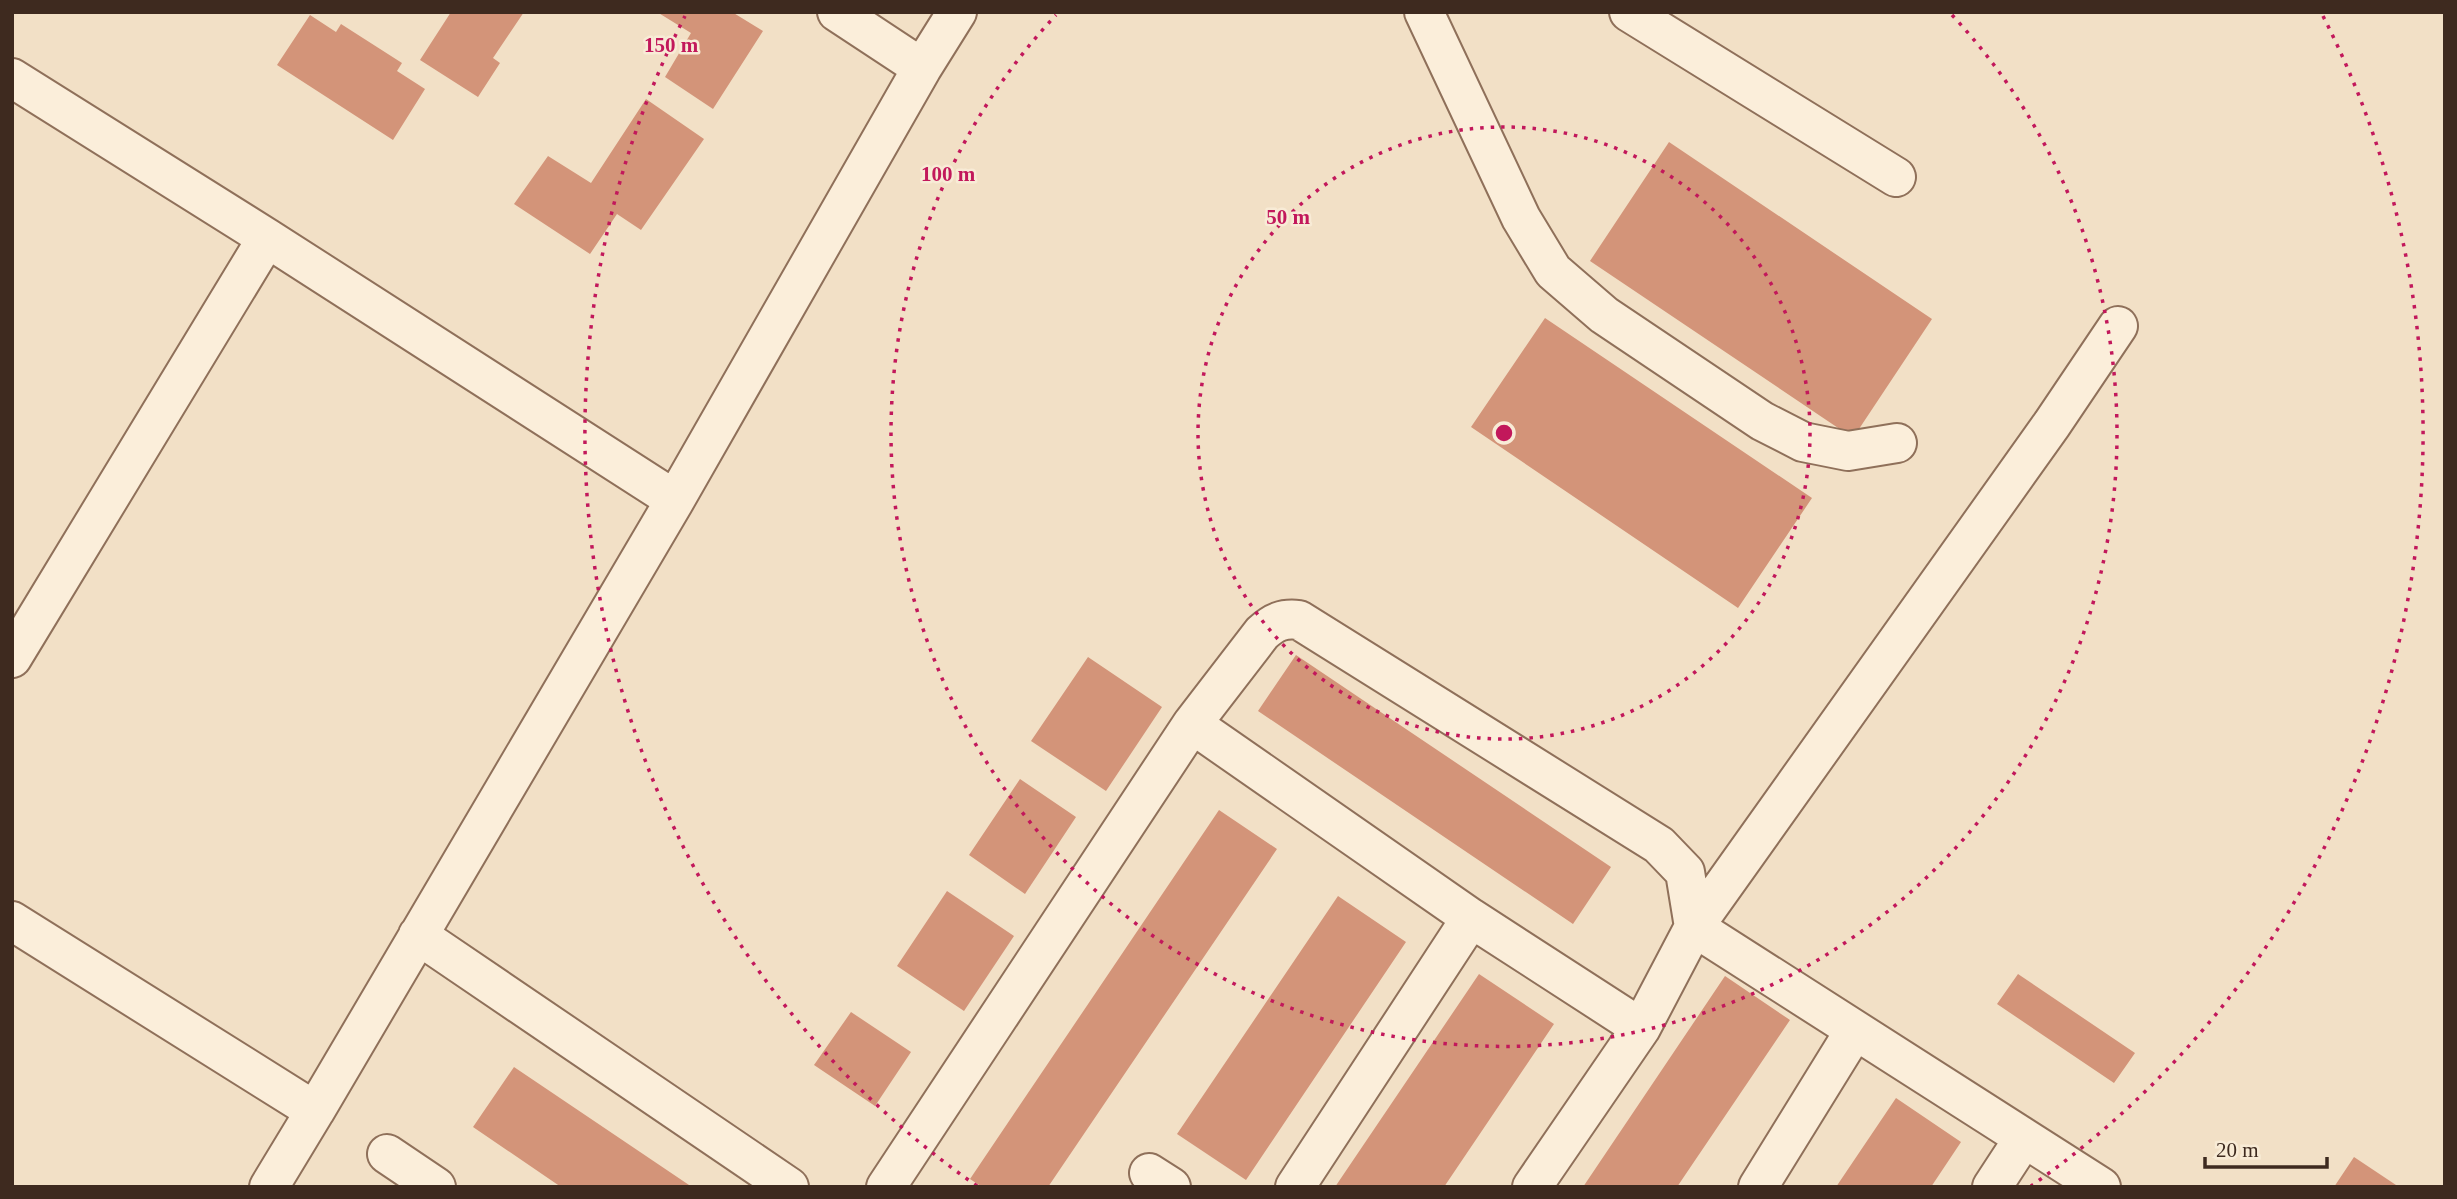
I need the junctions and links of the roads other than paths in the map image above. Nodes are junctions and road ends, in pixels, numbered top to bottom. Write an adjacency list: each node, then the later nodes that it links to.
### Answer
1 (837, 12): 5 (street)
2 (957, 12): 5 (street)
3 (1424, 12): 10 (street)
4 (1629, 12): 7 (street)
5 (922, 68): 11 (street)
6 (12, 78): 8 (street)
7 (1896, 177)
8 (267, 238): 11 (street); 12 (street)
9 (2118, 326): 16 (street)
10 (1897, 443)
11 (675, 500): 17 (street)
12 (12, 658)
13 (1192, 724): 14 (street); 16 (street); 26 (street)
14 (1471, 918): 18 (street); 27 (street)
15 (12, 921): 20 (street)
16 (1695, 927): 18 (street); 19 (street)
17 (418, 935): 20 (street); 25 (street)
18 (1641, 1028): 28 (street)
19 (1856, 1030): 21 (street); 29 (street)
20 (315, 1111): 23 (street)
21 (2024, 1138): 30 (street); 31 (street)
22 (387, 1154): 24 (street)
23 (269, 1187)
24 (436, 1187)
25 (789, 1187)
26 (886, 1187)
27 (1295, 1187)
28 (1532, 1187)
29 (1758, 1187)
30 (1993, 1187)
31 (2101, 1187)

